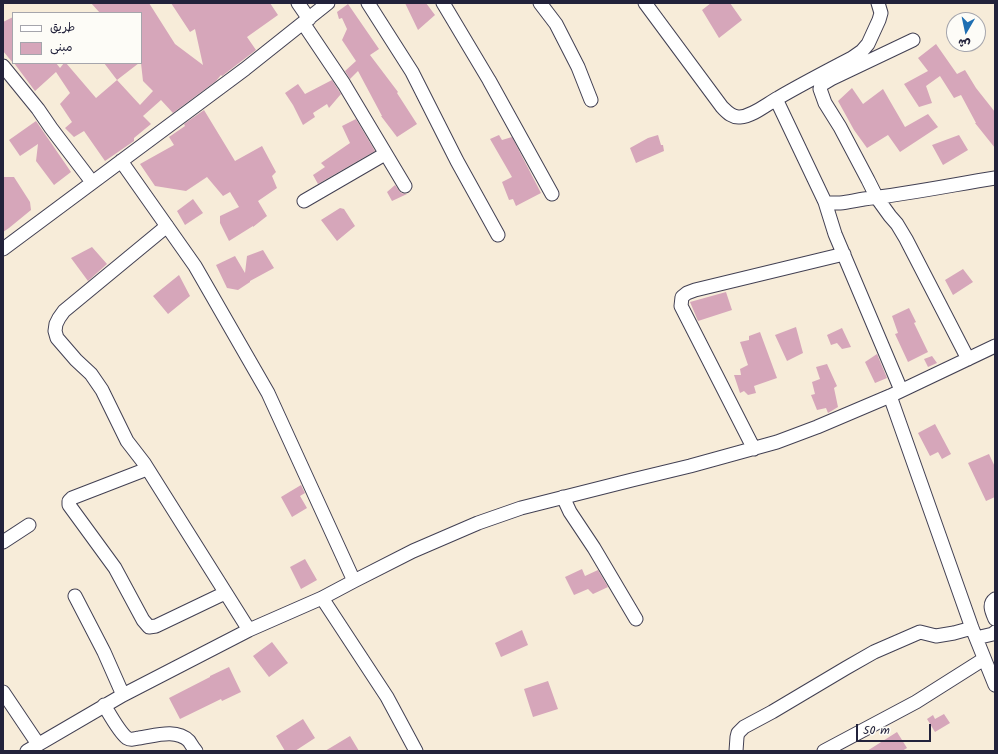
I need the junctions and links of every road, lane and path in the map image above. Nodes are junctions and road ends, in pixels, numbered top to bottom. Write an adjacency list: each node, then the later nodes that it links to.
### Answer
1 (298, 3): 8 (street)
2 (328, 3): 8 (street)
3 (368, 3): 23 (street)
4 (443, 3): 18 (street)
5 (540, 3): 12 (street)
6 (644, 3): 11 (street)
7 (878, 3): 11 (street)
8 (306, 21): 13 (street); 14 (street)
9 (913, 40): 19 (street)
10 (3, 66): 16 (street)
11 (776, 99): 21 (street)
12 (591, 100)
13 (385, 154): 17 (street); 20 (street)
14 (121, 161): 16 (street); 22 (street)
15 (995, 178): 19 (street)
16 (92, 182): 24 (street)
17 (406, 186)
18 (552, 194)
19 (877, 198): 21 (street); 27 (street)
20 (304, 202)
21 (825, 202): 25 (street)
22 (166, 226): 30 (street); 34 (street)
23 (498, 235)
24 (3, 249)
25 (844, 254): 28 (street); 29 (street)
26 (995, 346): 27 (street)
27 (968, 359): 28 (street)
28 (895, 393): 29 (street); 43 (street)
29 (754, 449): 31 (street)
30 (147, 469): 35 (street); 35 (street)
31 (563, 497): 34 (street); 39 (street)
32 (29, 525): 33 (street)
33 (3, 542)
34 (354, 581): 37 (street)
35 (226, 592): 41 (street)
36 (75, 596): 47 (street)
37 (322, 598): 41 (street); 51 (street)
38 (995, 598): 40 (street)
39 (636, 619)
40 (995, 619)
41 (249, 630): 47 (street)
42 (995, 632): 43 (street)
43 (974, 633): 44 (street); 52 (street)
44 (984, 659): 45 (street); 53 (street)
45 (995, 683)
46 (3, 692): 49 (street)
47 (123, 695): 48 (street)
48 (104, 705): 49 (street); 50 (street)
49 (32, 748)
50 (196, 751)
51 (416, 751)
52 (736, 751)
53 (824, 751)

